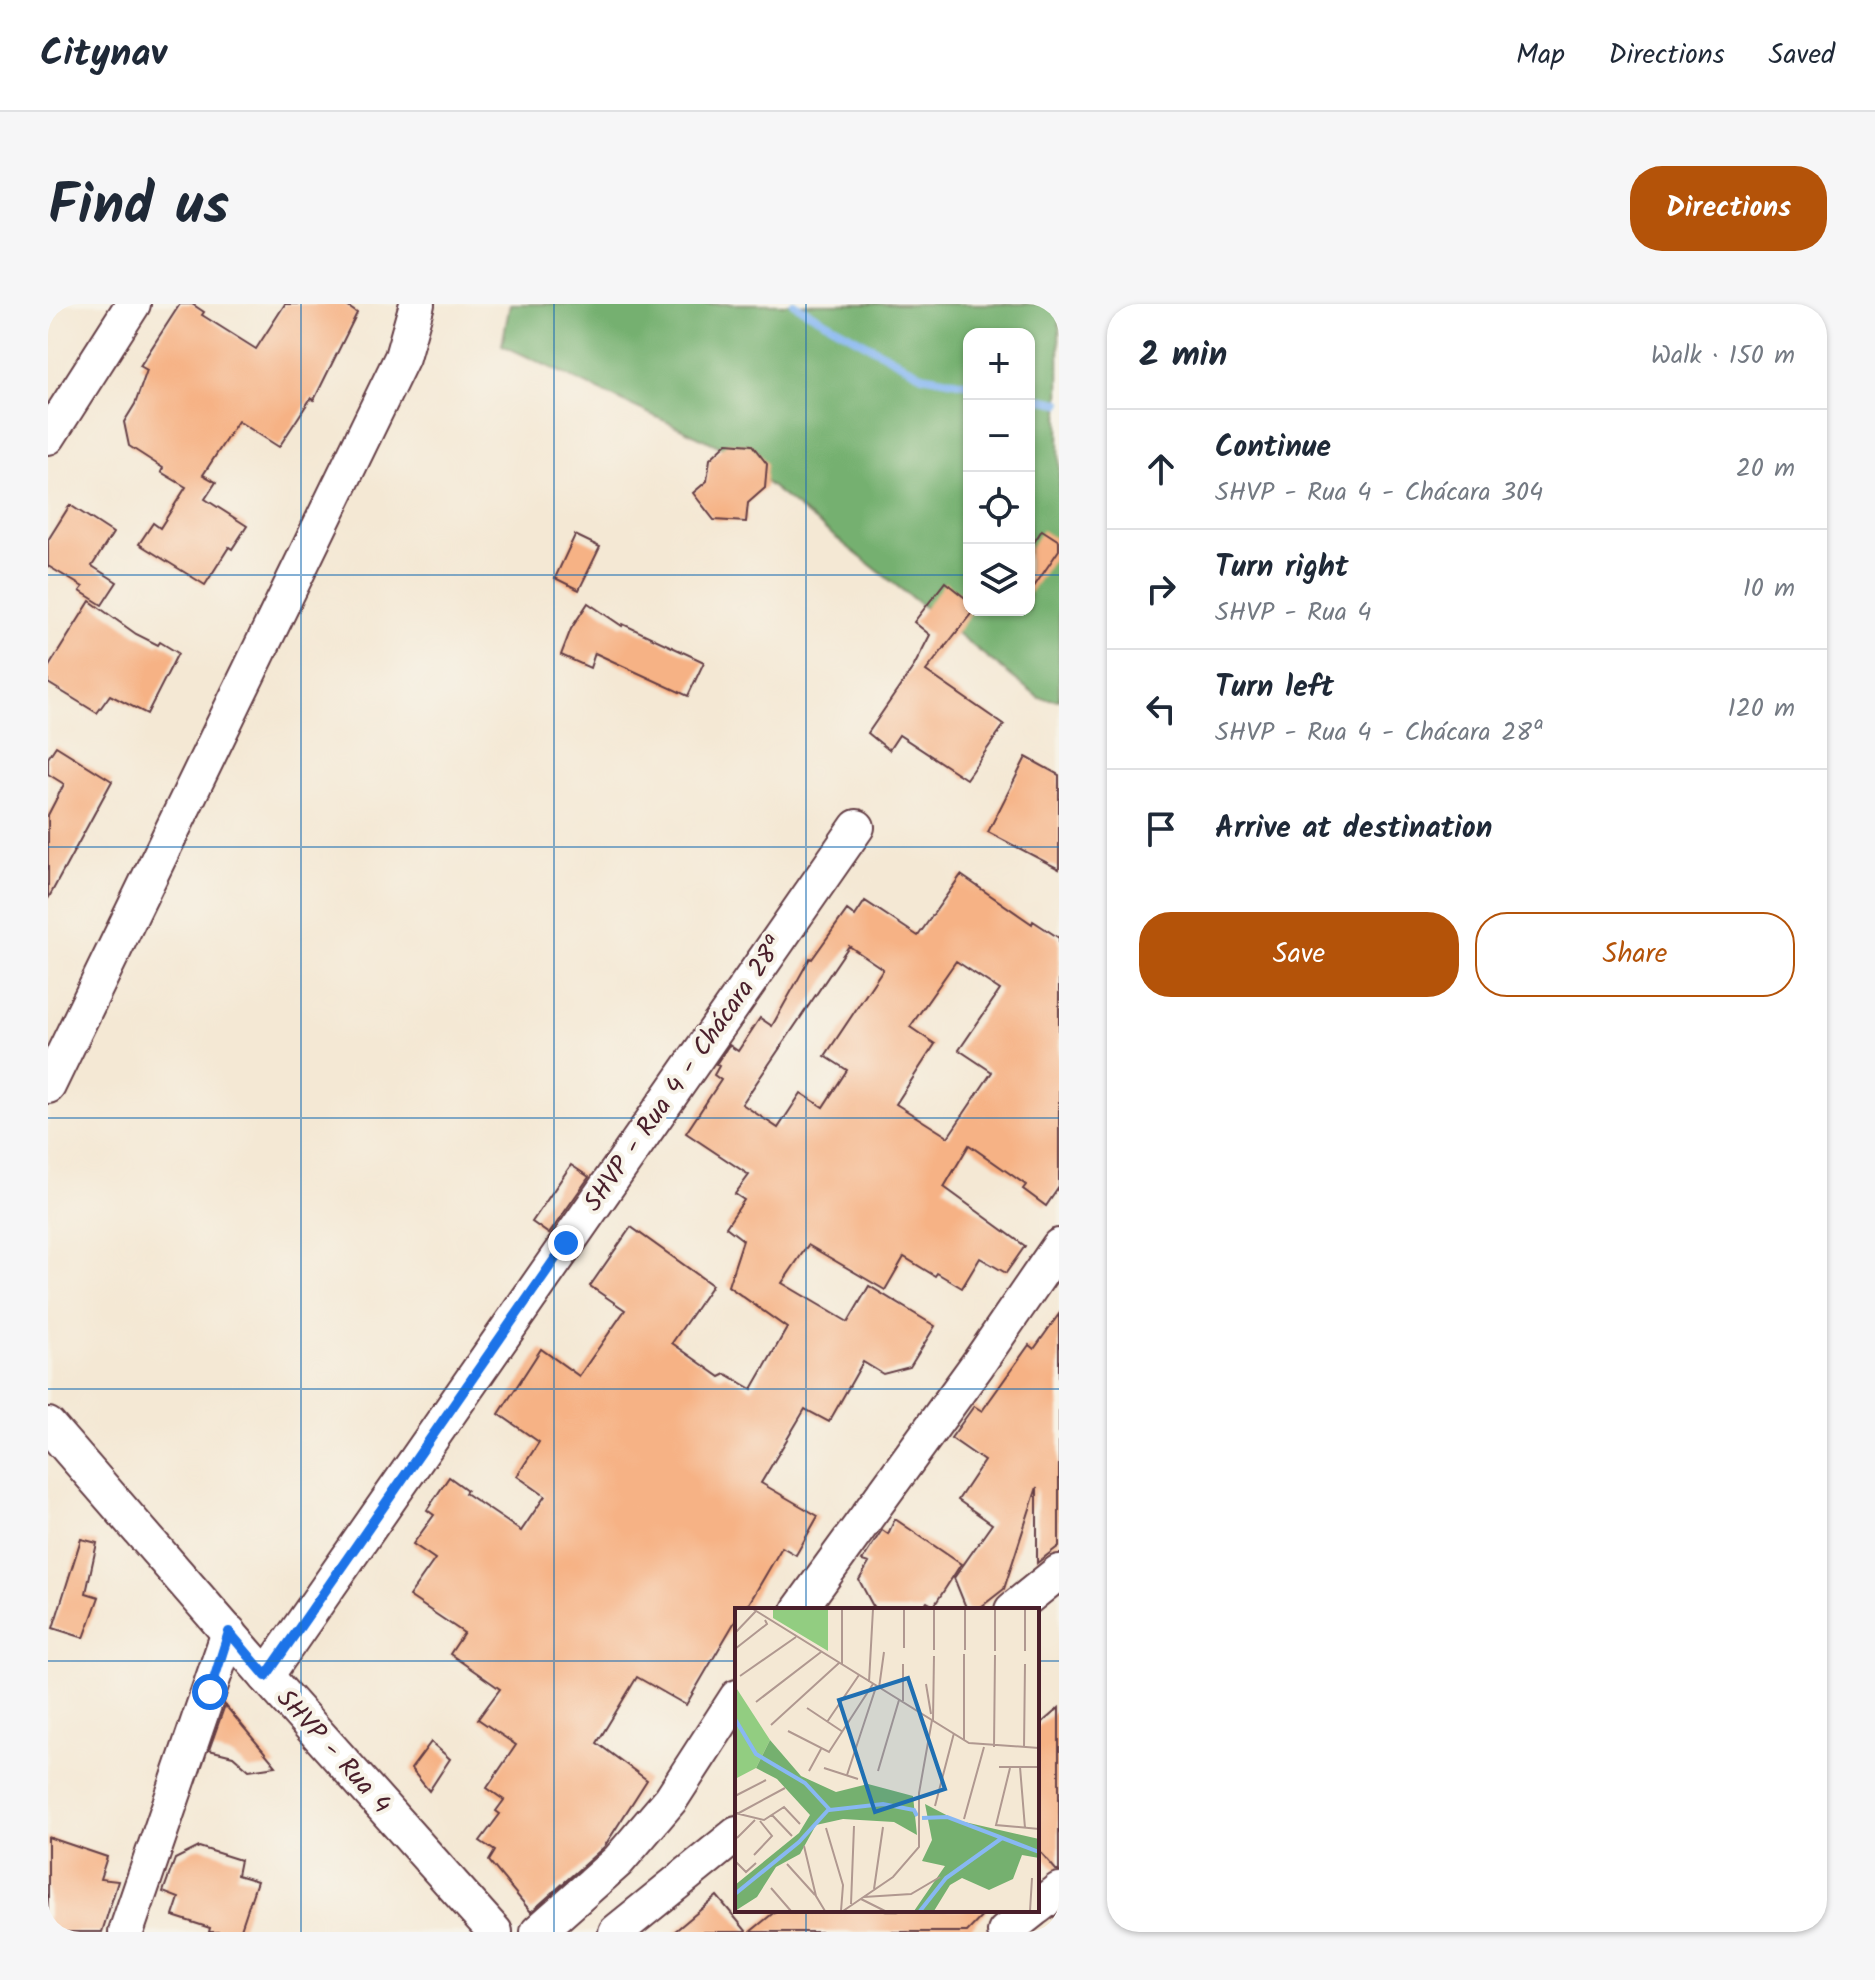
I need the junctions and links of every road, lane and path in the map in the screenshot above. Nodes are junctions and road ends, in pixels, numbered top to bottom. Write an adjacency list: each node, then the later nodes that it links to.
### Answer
1 (133, 304): 3 (street)
2 (417, 304): 5 (street)
3 (48, 437)
4 (857, 827): 12 (street, SHVP - Rua 4 - Chácara 28ª)
5 (48, 1086)
6 (1059, 1246): 9 (street)
7 (48, 1425): 11 (street, SHVP - Rua 4)
8 (1059, 1572): 10 (street)
9 (800, 1608)
10 (1014, 1608)
11 (229, 1632): 12 (street, SHVP - Rua 4); 19 (street)
12 (266, 1676): 18 (street, SHVP - Rua 4)
13 (735, 1700): 20 (street)
14 (735, 1836): 21 (street)
15 (1059, 1890): 16 (street)
16 (1039, 1906)
17 (1031, 1912): 22 (street)
18 (486, 1928)
19 (126, 1932)
20 (538, 1932)
21 (616, 1932)
22 (1005, 1932)

